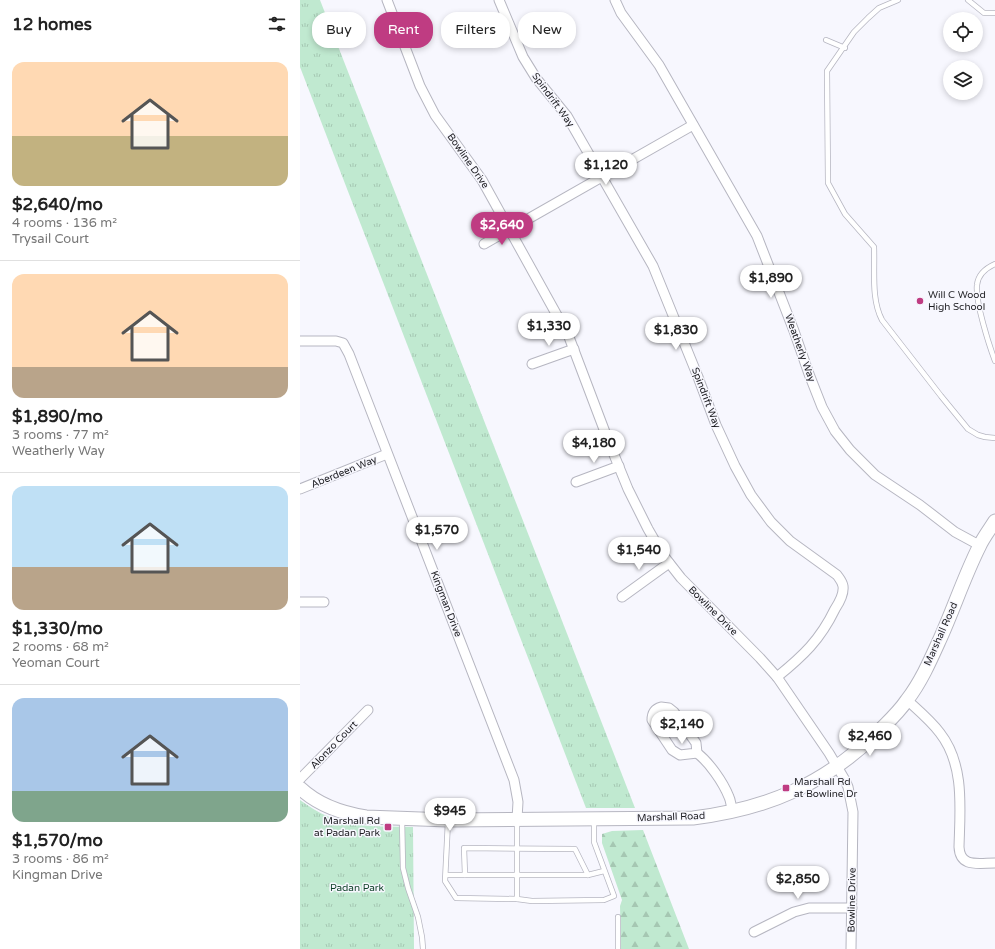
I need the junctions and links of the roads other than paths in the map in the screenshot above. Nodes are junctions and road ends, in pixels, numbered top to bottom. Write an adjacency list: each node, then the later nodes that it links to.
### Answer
1 (387, 0): 11 (street, Bowline Drive)
2 (499, 0): 10 (street, Spindrift Way)
3 (615, 0): 9 (street, Weatherly Way)
4 (898, 0): 8 (lane)
5 (968, 0): 6 (lane)
6 (995, 13)
7 (826, 40): 8 (lane)
8 (845, 48): 18 (lane)
9 (693, 125): 10 (street); 24 (street, Weatherly Way)
10 (601, 176): 11 (street); 29 (street, Spindrift Way)
11 (509, 230): 12 (street); 15 (street, Bowline Drive)
12 (484, 244)
13 (995, 264): 16 (lane)
14 (300, 341): 19 (street, Kingman Drive)
15 (574, 349): 17 (street); 20 (street, Bowline Drive)
16 (995, 361)
17 (532, 364)
18 (995, 438)
19 (387, 454): 22 (street, Aberdeen Way); 38 (street, Kingman Drive)
20 (619, 466): 21 (street); 25 (street, Bowline Drive)
21 (576, 482)
22 (300, 489)
23 (995, 521): 24 (street, Marshall Road)
24 (980, 545): 30 (street, Marshall Road)
25 (669, 563): 26 (street); 29 (street, Bowline Drive)
26 (622, 597)
27 (300, 602): 28 (street)
28 (324, 602)
29 (777, 677): 33 (street, Bowline Drive)
30 (907, 700): 33 (street, Marshall Road); 42 (street)
31 (368, 710): 34 (street, Alonzo Court)
32 (697, 753): 32 (street); 36 (street)
33 (837, 766): 36 (street, Marshall Road); 49 (street, Bowline Drive)
34 (300, 779)
35 (300, 788): 37 (street, Marshall Road)
36 (733, 812): 39 (street, Marshall Road)
37 (402, 818): 40 (street, Marshall Road); 52 (lane)
38 (517, 819): 39 (street, Marshall Road); 40 (street, Marshall Road); 41 (lane)
39 (594, 819): 43 (lane)
40 (448, 820): 44 (lane)
41 (517, 849): 45 (lane); 46 (lane); 47 (lane)
42 (995, 863)
43 (604, 871): 47 (lane); 48 (lane)
44 (446, 875): 45 (lane); 48 (lane)
45 (465, 875): 46 (lane)
46 (517, 875): 47 (lane); 48 (lane)
47 (588, 875)
48 (516, 898)
49 (852, 908): 51 (street); 54 (street, Bowline Drive)
50 (618, 917): 53 (lane)
51 (754, 932)
52 (423, 949)
53 (618, 949)
54 (851, 949)

